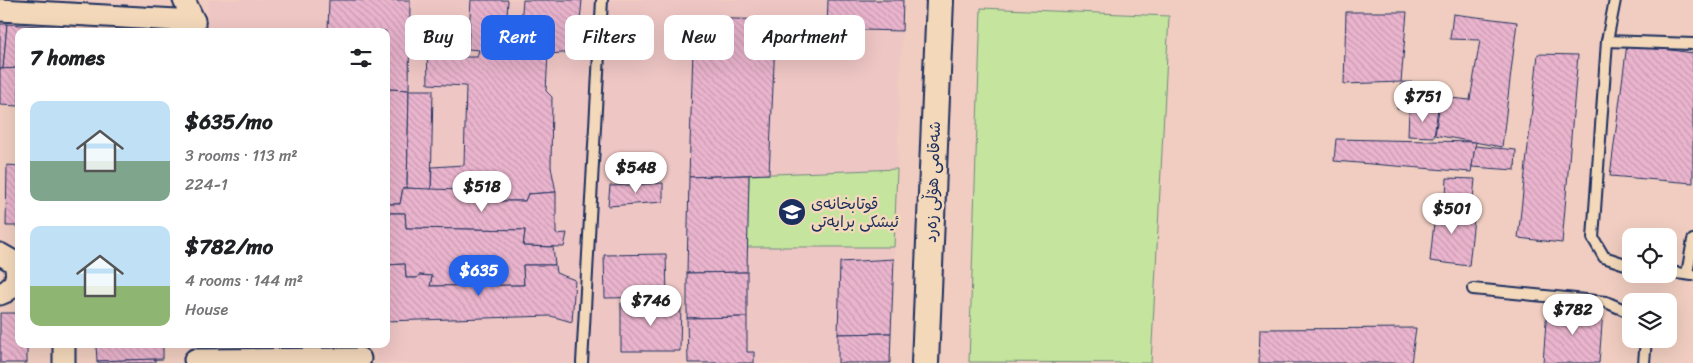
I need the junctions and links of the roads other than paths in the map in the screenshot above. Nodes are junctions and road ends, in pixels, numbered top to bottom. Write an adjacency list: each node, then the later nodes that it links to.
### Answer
1 (184, 0): 6 (street)
2 (602, 0): 24 (lane)
3 (940, 0): 25 (street, شەقامی هۆڵی زەرد)
4 (1615, 0): 7 (lane)
5 (0, 10): 6 (street)
6 (194, 26)
7 (1607, 41): 8 (lane); 11 (lane)
8 (1693, 44)
9 (1693, 240): 14 (lane)
10 (0, 254): 12 (street)
11 (1622, 263)
12 (15, 265)
13 (1677, 273): 14 (lane)
14 (1690, 275)
15 (15, 282): 17 (street)
16 (1473, 289): 18 (lane)
17 (0, 294)
18 (1622, 309)
19 (64, 348): 23 (street)
20 (1645, 348): 26 (lane)
21 (195, 356): 22 (street)
22 (360, 359)
23 (64, 363)
24 (582, 363)
25 (924, 363)
26 (1644, 363)

